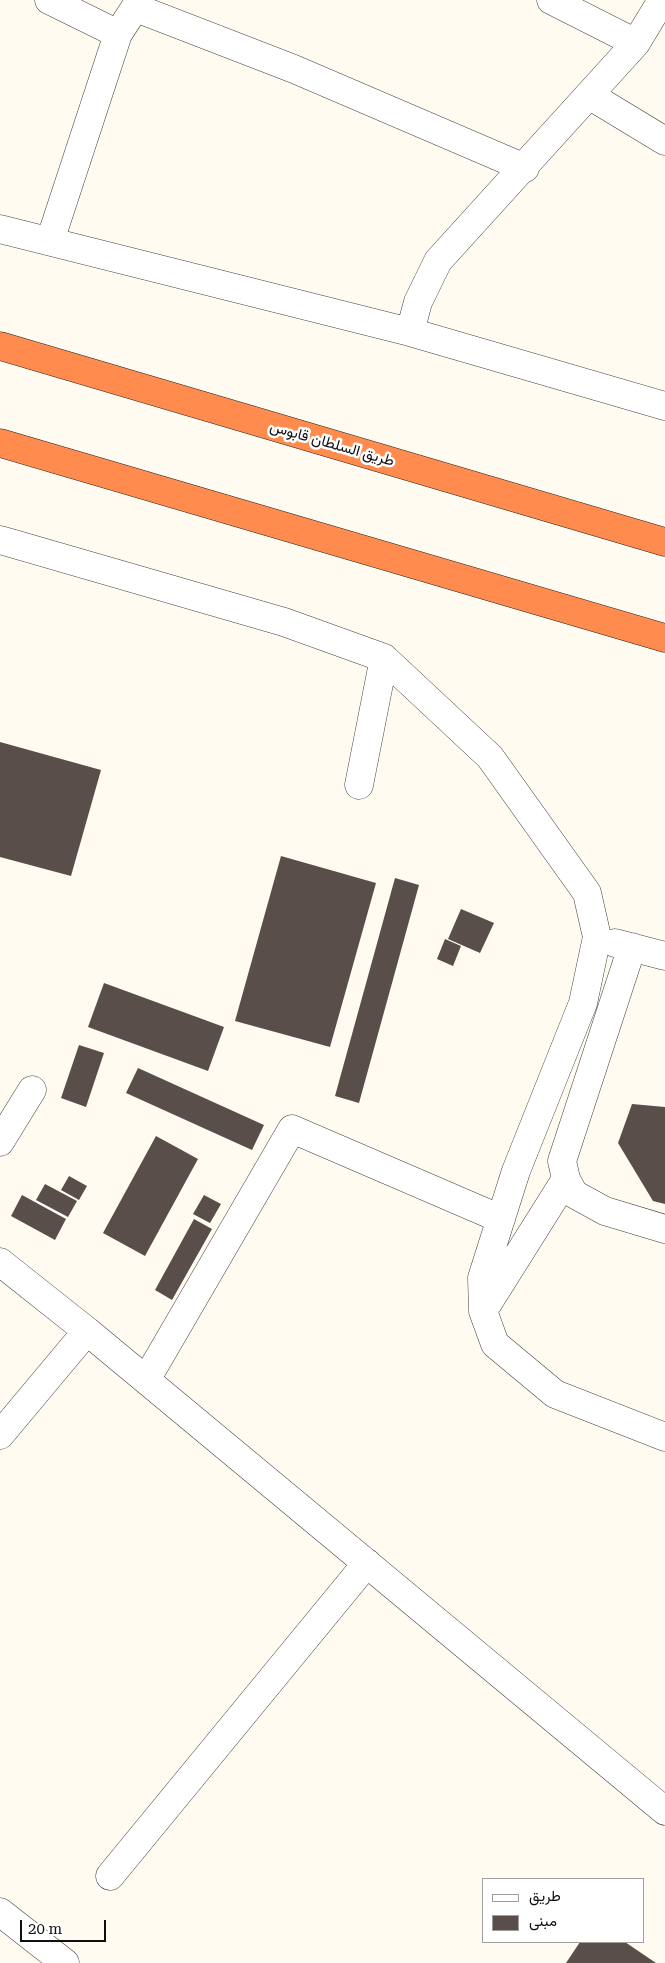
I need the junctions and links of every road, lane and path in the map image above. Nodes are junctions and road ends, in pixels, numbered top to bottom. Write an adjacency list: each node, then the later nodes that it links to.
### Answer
1 (49, 0): 5 (street)
2 (551, 0): 6 (street)
3 (662, 0): 6 (street)
4 (138, 4): 5 (street); 9 (street)
5 (118, 34): 11 (street)
6 (636, 43): 7 (street)
7 (589, 96): 8 (street); 9 (street)
8 (665, 141)
9 (525, 168): 12 (street)
10 (0, 229): 11 (street)
11 (50, 241): 12 (street)
12 (410, 332): 14 (street)
13 (0, 346): 17 (highway, طريق السلطان قابوس)
14 (665, 406)
15 (0, 443): 18 (highway)
16 (0, 540): 19 (street)
17 (665, 542)
18 (665, 638)
19 (384, 658): 20 (street); 21 (street)
20 (359, 785)
21 (597, 937): 22 (street); 27 (street)
22 (632, 947): 23 (street); 26 (street)
23 (665, 956)
24 (32, 1090): 25 (street)
25 (0, 1142)
26 (566, 1179): 28 (street); 30 (street)
27 (501, 1219): 30 (street); 32 (street)
28 (665, 1229)
29 (0, 1262): 31 (street)
30 (483, 1311): 34 (street)
31 (87, 1331): 32 (street); 33 (street)
32 (146, 1380): 35 (street)
33 (0, 1435)
34 (665, 1437)
35 (367, 1563): 36 (street); 37 (street)
36 (665, 1811)
37 (110, 1876)
38 (0, 1912): 39 (street)
39 (65, 1963)

